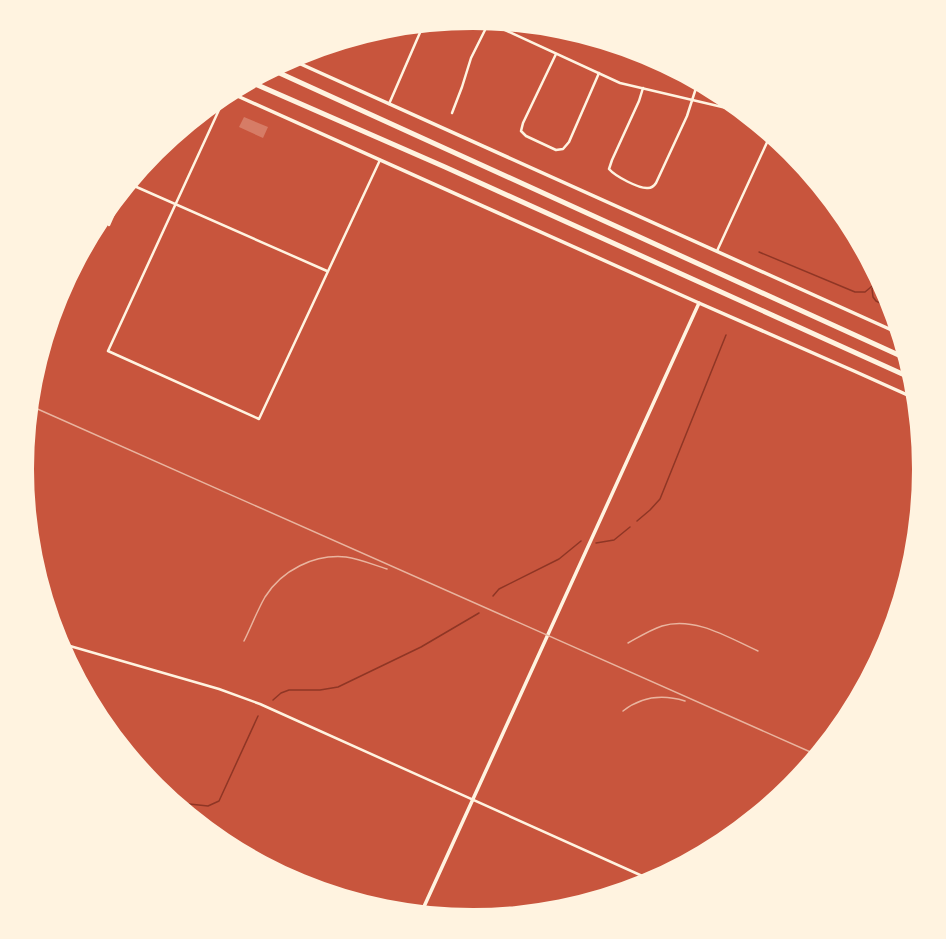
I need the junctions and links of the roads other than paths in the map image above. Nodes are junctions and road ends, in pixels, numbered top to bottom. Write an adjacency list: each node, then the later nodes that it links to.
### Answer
1 (485, 30): 16 (street)
2 (508, 32): 4 (street)
3 (420, 34): 13 (street)
4 (556, 54): 6 (street); 6 (street)
5 (302, 65): 13 (street)
6 (599, 73): 9 (street)
7 (281, 74): 27 (highway)
8 (259, 86): 28 (highway)
9 (643, 88): 12 (street); 12 (street)
10 (695, 91): 12 (street)
11 (240, 97): 18 (street)
12 (693, 99): 14 (street)
13 (388, 105): 23 (street)
14 (720, 106)
15 (218, 112): 20 (street)
16 (452, 112)
17 (767, 143): 23 (street)
18 (380, 160): 24 (street); 25 (street)
19 (137, 186): 20 (street)
20 (176, 204): 24 (street); 24 (street)
21 (111, 221): 22 (street)
22 (109, 225)
23 (717, 251): 26 (street)
24 (328, 271)
25 (699, 304): 29 (street); 31 (street)
26 (889, 329)
27 (898, 355)
28 (902, 374)
29 (906, 394)
30 (71, 646): 31 (street)
31 (474, 800): 32 (street); 33 (street)
32 (642, 876)
33 (424, 906)

